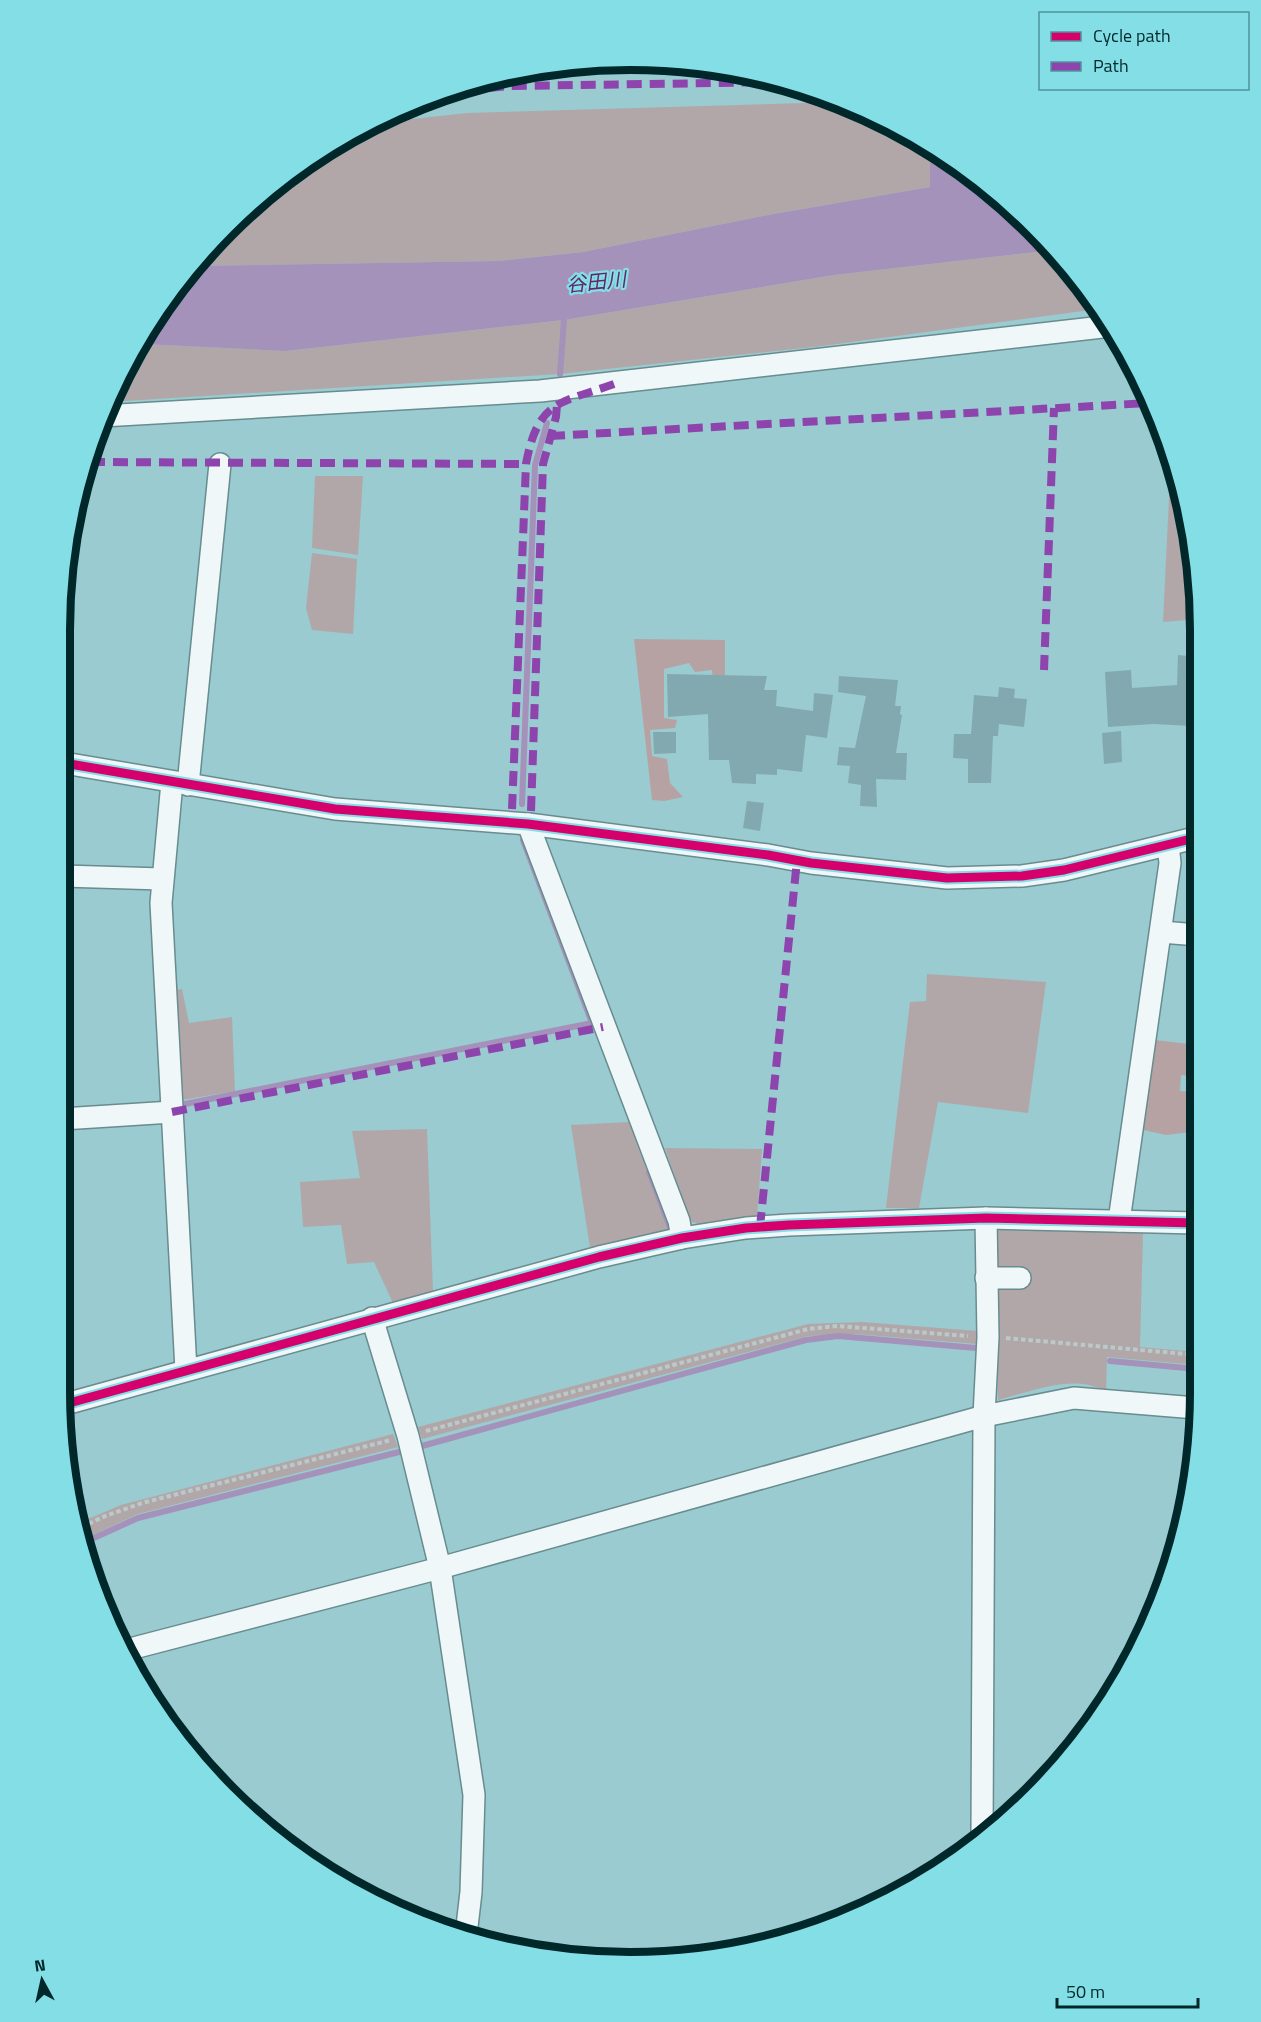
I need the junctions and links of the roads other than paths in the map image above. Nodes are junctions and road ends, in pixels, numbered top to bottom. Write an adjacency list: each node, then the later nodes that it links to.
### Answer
1 (1101, 327): 2 (street)
2 (113, 415)
3 (220, 464): 5 (street)
4 (70, 765): 5 (street)
5 (180, 784): 6 (street); 10 (street)
6 (528, 824): 8 (street); 18 (street)
7 (1190, 839): 8 (street)
8 (1168, 845): 11 (street)
9 (70, 876): 10 (street)
10 (162, 879): 13 (street)
11 (1161, 932): 12 (street); 16 (street)
12 (1190, 934)
13 (172, 1112): 14 (street); 22 (street)
14 (70, 1118)
15 (986, 1218): 16 (street); 18 (street); 19 (street)
16 (1119, 1221): 17 (street)
17 (1190, 1223)
18 (682, 1238): 21 (street)
19 (986, 1278): 20 (street); 25 (street)
20 (1020, 1278)
21 (372, 1318): 22 (street); 26 (street)
22 (186, 1370): 23 (street)
23 (71, 1403)
24 (1190, 1407): 25 (street)
25 (984, 1416): 26 (street); 28 (street)
26 (440, 1568): 27 (street); 29 (street)
27 (133, 1648)
28 (982, 1827)
29 (466, 1927)

